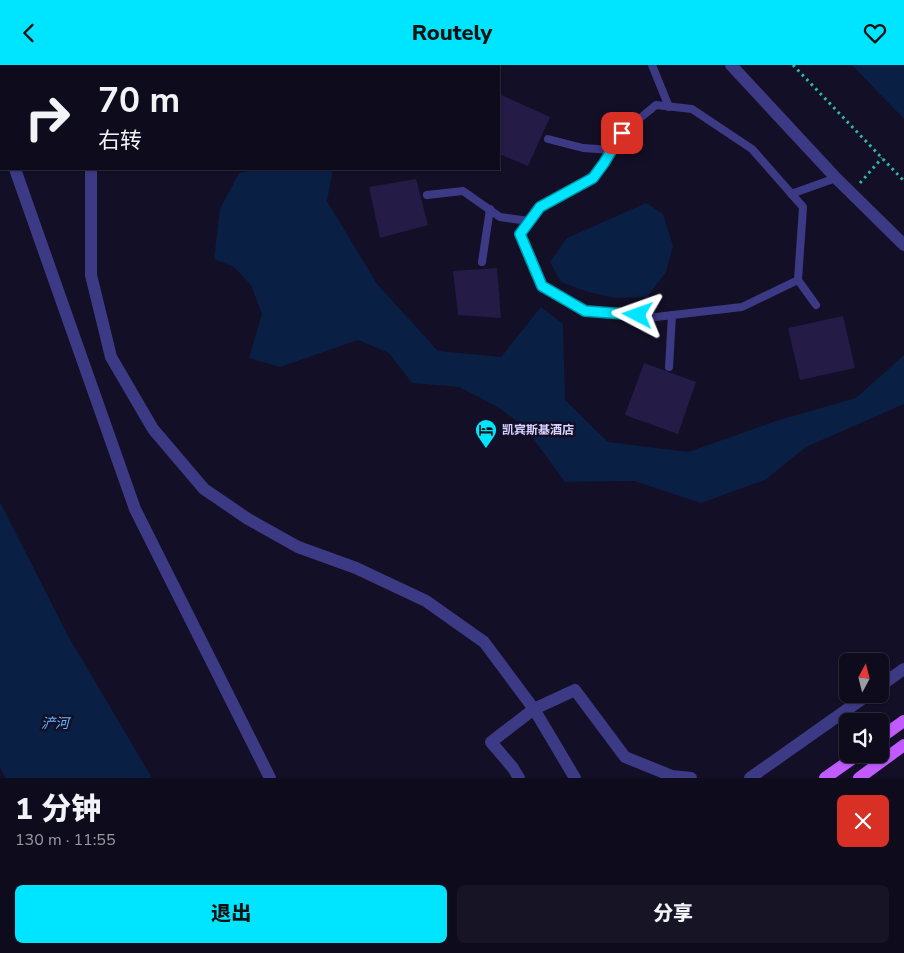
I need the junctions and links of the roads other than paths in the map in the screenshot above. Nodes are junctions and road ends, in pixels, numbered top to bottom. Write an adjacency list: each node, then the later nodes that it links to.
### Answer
1 (652, 65): 3 (lane)
2 (731, 65): 8 (street)
3 (668, 107): 5 (lane); 9 (lane)
4 (548, 139): 5 (lane)
5 (612, 150): 12 (lane)
6 (15, 170): 27 (street)
7 (91, 170): 22 (street)
8 (836, 178): 9 (lane); 13 (street)
9 (791, 194): 15 (lane)
10 (427, 195): 11 (lane)
11 (490, 209): 12 (lane); 14 (lane)
12 (529, 221): 17 (lane)
13 (904, 245)
14 (482, 262)
15 (798, 280): 16 (lane); 17 (lane)
16 (816, 305)
17 (672, 315): 18 (lane)
18 (668, 367)
19 (904, 669): 20 (street)
20 (889, 680)
21 (855, 703): 31 (street)
22 (534, 709): 28 (street); 29 (street); 30 (street)
23 (904, 721): 24 (main road)
24 (889, 732)
25 (904, 745): 33 (main road)
26 (846, 763): 32 (main road)
27 (270, 778)
28 (519, 778)
29 (575, 778)
30 (691, 778)
31 (750, 778)
32 (825, 778)
33 (859, 778)

